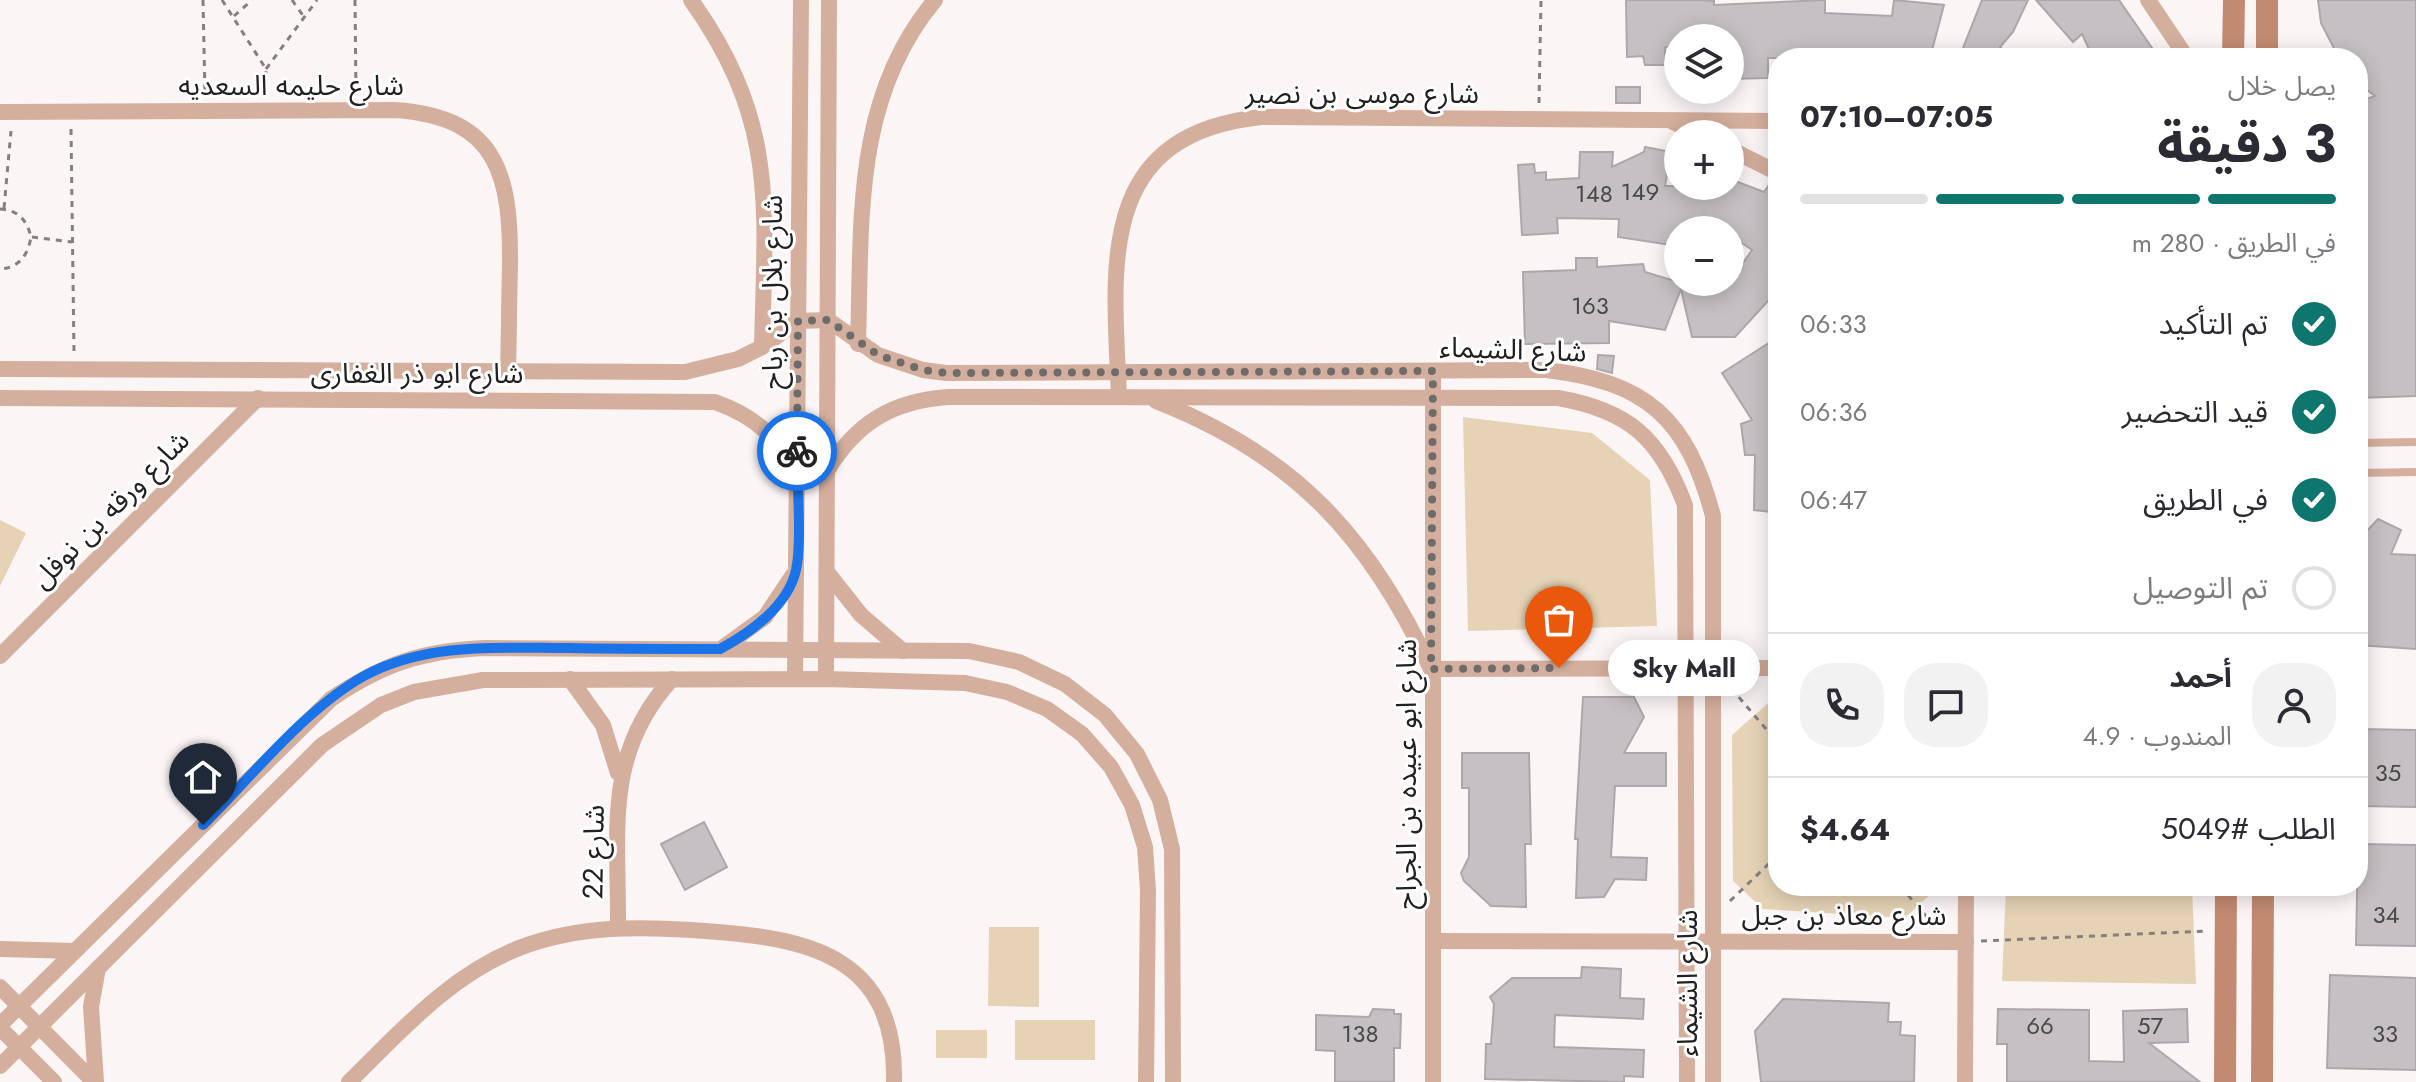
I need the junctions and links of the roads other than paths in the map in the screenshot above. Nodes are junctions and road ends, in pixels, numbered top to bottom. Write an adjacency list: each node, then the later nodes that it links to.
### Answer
1 (691, 0): 20 (street)
2 (801, 0): 18 (street, شارع بلال بن رباح)
3 (829, 0): 17 (street, شارع بلال بن رباح)
4 (935, 0): 19 (street)
5 (2148, 0): 8 (street)
6 (2234, 0): 9 (street)
7 (2267, 0): 10 (street)
8 (2180, 48)
9 (2233, 48)
10 (2267, 48)
11 (7, 112): 23 (street, شارع حليمه السعديه)
12 (1668, 120): 24 (street, شارع موسى بن نصير)
13 (1744, 121): 14 (street, شارع موسى بن نصير)
14 (1768, 121)
15 (1744, 156): 16 (street)
16 (1768, 168)
17 (828, 320): 18 (street); 19 (street, شارع الشيماء); 32 (street, شارع بلال بن رباح)
18 (798, 321): 20 (street, شارع ابو ذر الغفارى); 35 (street, شارع بلال بن رباح)
19 (858, 344): 24 (street, شارع الشيماء)
20 (762, 347): 23 (street, شارع ابو ذر الغفارى)
21 (0, 369): 23 (street, شارع ابو ذر الغفارى)
22 (1433, 371): 24 (street, شارع الشيماء); 29 (street, شارع ابو عبيده بن الجراح); 44 (street, شارع الشيماء)
23 (508, 372)
24 (1118, 373): 25 (street, شارع موسى بن نصير)
25 (1119, 397): 28 (street, شارع الشيماء); 32 (street, شارع الشيماء)
26 (0, 398): 27 (street, شارع ابو ذر الغفارى)
27 (258, 398): 35 (street, شارع ابو ذر الغفارى); 42 (street, شارع ورقه بن نوفل)
28 (1147, 398): 29 (street, شارع الشيماء); 46 (street)
29 (1433, 398): 43 (street, شارع الشيماء); 46 (street, شارع ابو عبيده بن الجراح)
30 (2416, 442): 31 (lane)
31 (2368, 443)
32 (827, 471): 37 (street, شارع بلال بن رباح)
33 (2416, 472): 34 (lane)
34 (2368, 473)
35 (797, 479): 36 (street, شارع بلال بن رباح)
36 (796, 570): 38 (street); 39 (street, شارع بلال بن رباح)
37 (826, 572): 40 (street, شارع بلال بن رباح); 41 (street)
38 (720, 649): 39 (street); 52 (street)
39 (795, 650): 40 (street); 49 (street, شارع بلال بن رباح)
40 (826, 651): 41 (street); 50 (street, شارع بلال بن رباح)
41 (903, 651): 76 (street)
42 (0, 656)
43 (1687, 668): 44 (street); 46 (street); 58 (street, شارع الشيماء)
44 (1713, 668): 45 (street); 59 (street, شارع الشيماء)
45 (1768, 668)
46 (1431, 669): 60 (street, شارع ابو عبيده بن الجراح)
47 (570, 679): 48 (street); 51 (street, شارع 22); 53 (street)
48 (672, 679): 49 (street); 51 (street, شارع 22)
49 (795, 679): 50 (street)
50 (826, 679): 75 (street)
51 (619, 778): 57 (street, شارع 22)
52 (203, 825): 53 (street); 63 (street)
53 (222, 844): 64 (street)
54 (1966, 896): 61 (street)
55 (2226, 896): 81 (street)
56 (2263, 896): 82 (street)
57 (618, 927): 73 (street); 74 (street)
58 (1687, 940): 59 (street, شارع معاذ بن جبل); 60 (street, شارع معاذ بن جبل); 78 (street, شارع الشيماء)
59 (1713, 940): 61 (street, شارع معاذ بن جبل); 79 (street, شارع الشيماء)
60 (1433, 941): 77 (street, شارع ابو عبيده بن الجراح)
61 (1966, 942): 80 (street)
62 (0, 949): 63 (street)
63 (75, 951): 66 (street)
64 (98, 968): 68 (street); 72 (street)
65 (0, 987): 66 (street)
66 (19, 1007): 67 (street); 68 (street)
67 (0, 1027): 69 (street)
68 (39, 1027): 69 (street); 72 (street)
69 (19, 1047): 70 (street); 71 (street)
70 (0, 1066)
71 (54, 1082)
72 (95, 1082)
73 (349, 1082)
74 (894, 1082)
75 (1146, 1082)
76 (1173, 1082)
77 (1433, 1082)
78 (1687, 1082)
79 (1713, 1082)
80 (1965, 1082)
81 (2225, 1082)
82 (2262, 1082)

